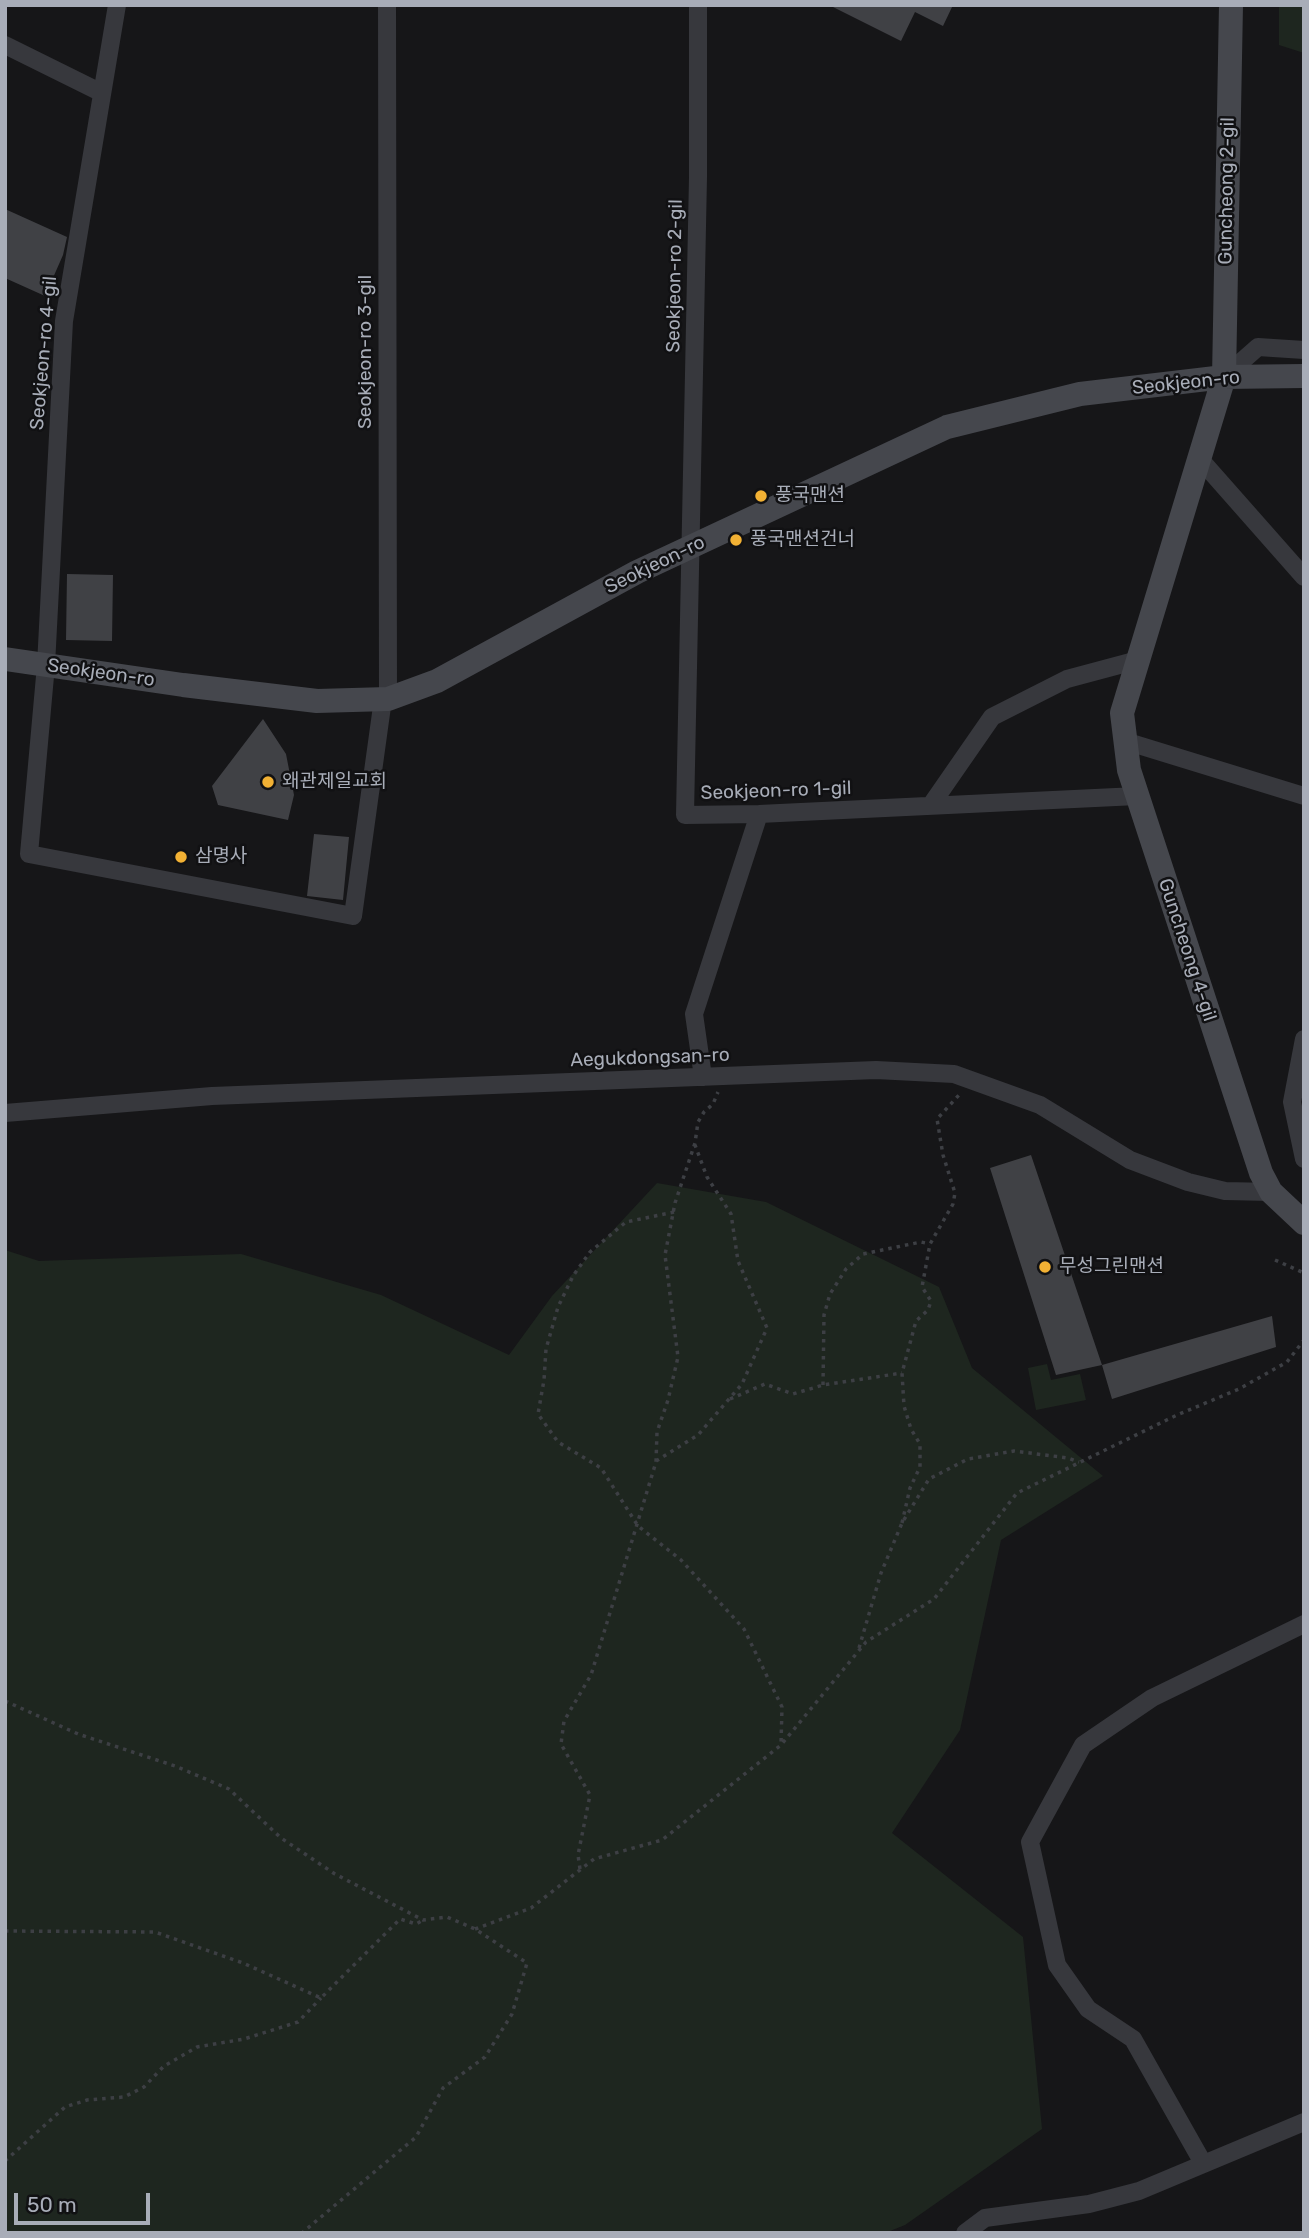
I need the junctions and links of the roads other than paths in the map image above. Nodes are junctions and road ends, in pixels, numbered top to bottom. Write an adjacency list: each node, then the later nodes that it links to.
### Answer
1 (117, 5): 6 (street, Seokjeon-ro 4-gil)
2 (387, 5): 16 (street, Seokjeon-ro 3-gil)
3 (698, 5): 11 (street, Seokjeon-ro 2-gil)
4 (1231, 5): 9 (street, Guncheong 2-gil)
5 (5, 45): 6 (street)
6 (102, 93): 15 (street, Seokjeon-ro 4-gil)
7 (1304, 350): 9 (street)
8 (1304, 376): 9 (street, Seokjeon-ro)
9 (1224, 377): 10 (street, Guncheong 4-gil); 11 (street, Seokjeon-ro)
10 (1199, 458): 12 (street); 14 (street, Guncheong 4-gil)
11 (690, 548): 16 (street, Seokjeon-ro); 21 (street, Seokjeon-ro 1-gil)
12 (1304, 577)
13 (5, 659): 15 (street, Seokjeon-ro)
14 (1138, 660): 17 (street, Guncheong 4-gil); 20 (street)
15 (46, 665): 16 (street, Seokjeon-ro); 16 (street, Seokjeon-ro 3-gil)
16 (386, 699)
17 (1125, 740): 18 (street, Guncheong 4-gil); 19 (street)
18 (1137, 796): 20 (street, Seokjeon-ro 1-gil); 26 (street, Guncheong 4-gil)
19 (1304, 796)
20 (931, 805): 21 (street, Seokjeon-ro 1-gil)
21 (759, 814): 23 (street)
22 (1304, 1039): 25 (street)
23 (710, 1076): 24 (street, Aegukdongsan-ro); 26 (street, Aegukdongsan-ro)
24 (5, 1113)
25 (1304, 1159)
26 (1270, 1192): 27 (street, Guncheong 4-gil)
27 (1304, 1223)
28 (1304, 1624): 30 (street)
29 (1304, 2122): 30 (street)
30 (1203, 2163): 31 (street)
31 (965, 2233)

